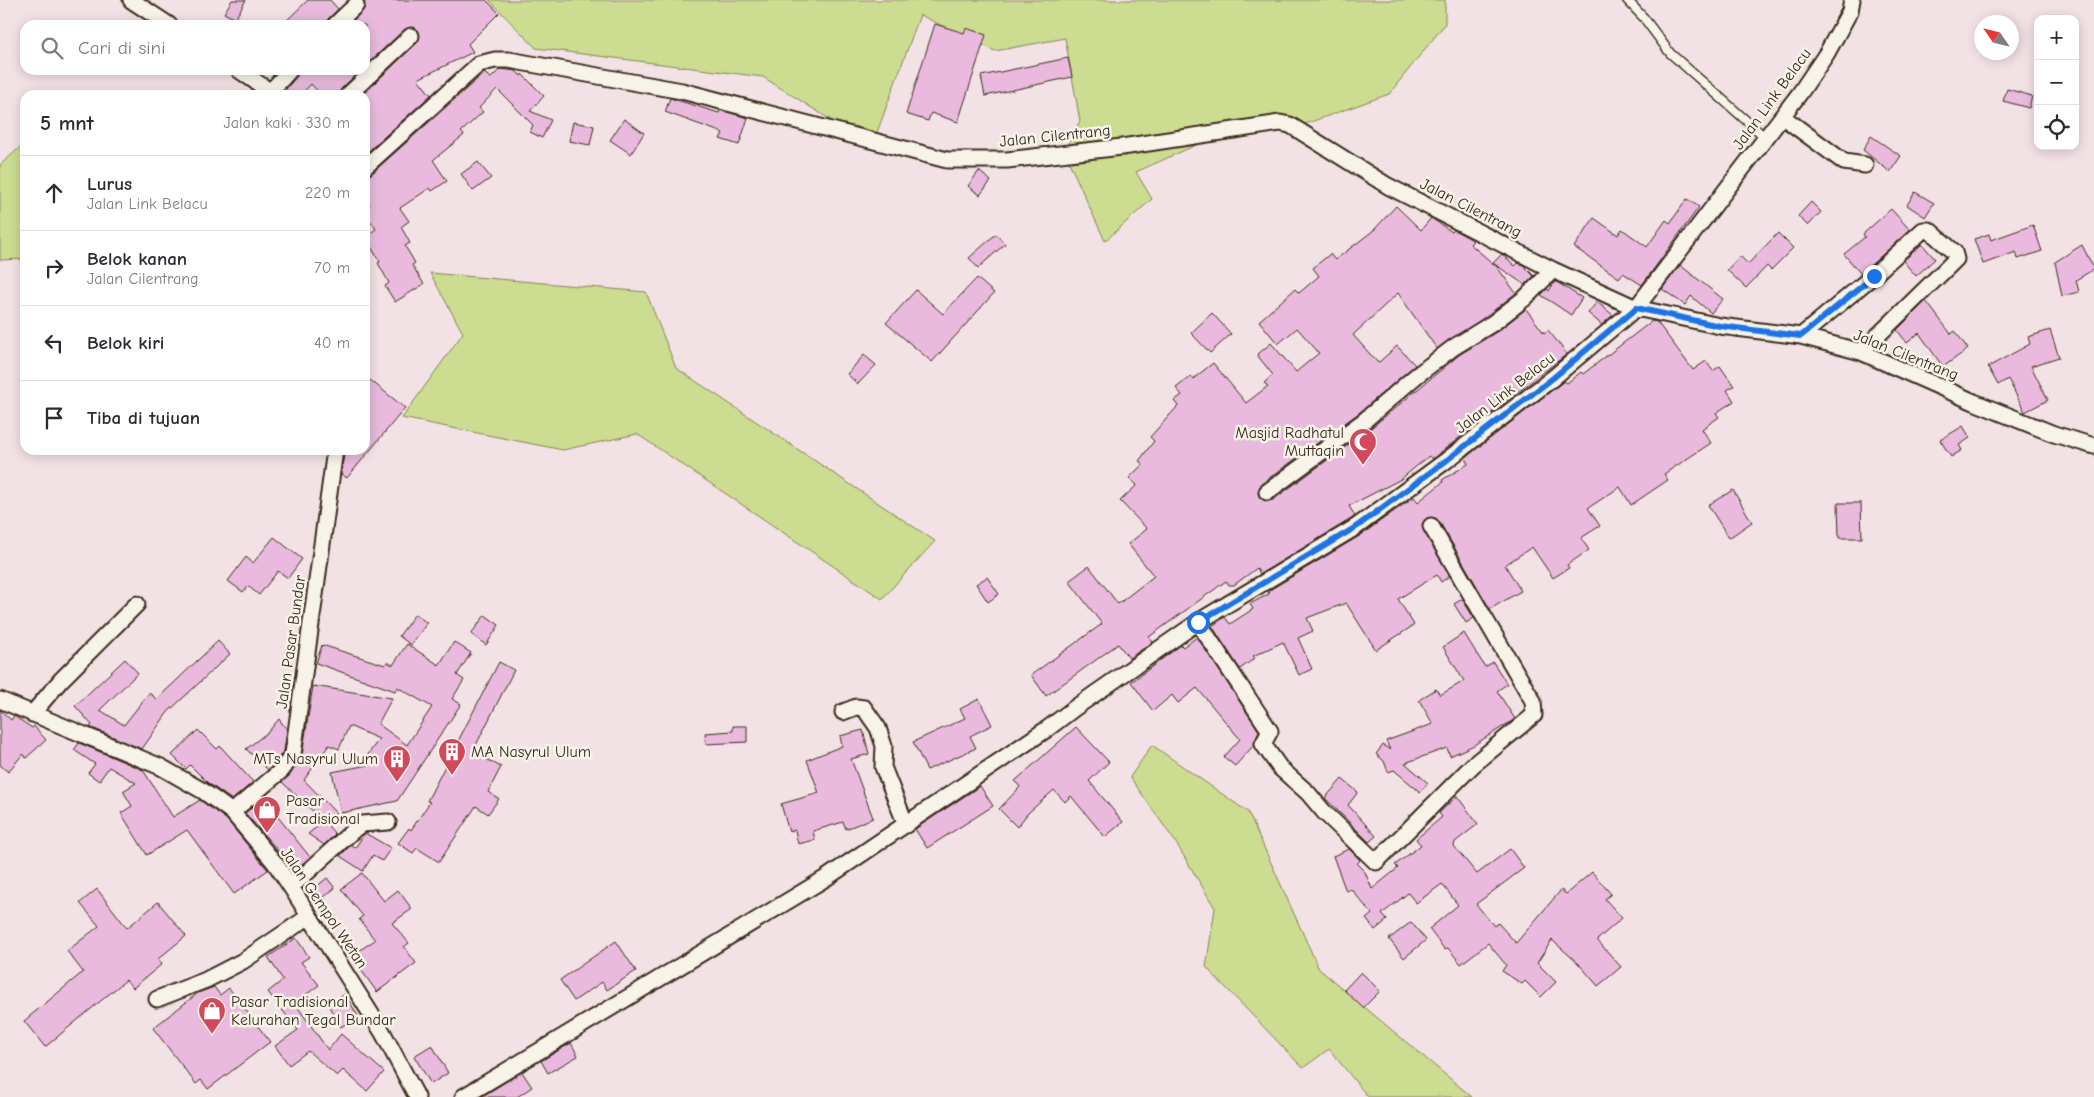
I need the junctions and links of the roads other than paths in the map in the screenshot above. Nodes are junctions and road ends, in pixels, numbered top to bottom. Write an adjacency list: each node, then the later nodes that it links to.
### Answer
1 (130, 0): 5 (street)
2 (1627, 0): 16 (lane)
3 (1852, 0): 15 (street, Jalan Link Belacu)
4 (356, 6): 6 (street)
5 (161, 20)
6 (341, 20)
7 (412, 36): 11 (street)
8 (246, 75): 12 (street)
9 (286, 75): 13 (street)
10 (370, 75): 14 (street)
11 (370, 75)
12 (269, 90)
13 (275, 90)
14 (353, 90)
15 (1783, 117): 16 (street, Jalan Link Belacu); 18 (street)
16 (1766, 138): 20 (street, Jalan Link Belacu)
17 (370, 162): 19 (street, Jalan Cilentrang)
18 (1865, 166)
19 (1552, 270): 20 (street, Jalan Cilentrang); 25 (street)
20 (1636, 308): 21 (street, Jalan Cilentrang); 28 (street, Jalan Link Belacu)
21 (1801, 336): 22 (street, Jalan Cilentrang); 22 (street)
22 (1861, 352): 23 (street, Jalan Cilentrang)
23 (2094, 446)
24 (334, 455): 32 (street, Jalan Pasar Bundar)
25 (1267, 492)
26 (1431, 526): 28 (street)
27 (137, 604): 31 (street)
28 (1198, 622): 34 (street, Jalan Link Belacu)
29 (0, 700): 31 (street, Jalan Gempol Wetan)
30 (843, 712): 34 (street)
31 (32, 714): 32 (street, Jalan Gempol Wetan)
32 (232, 812): 35 (street, Jalan Gempol Wetan)
33 (388, 822): 35 (street)
34 (906, 825): 39 (street, Jalan Link Belacu)
35 (291, 887): 36 (street, Jalan Gempol Wetan)
36 (308, 917): 37 (street); 38 (street, Jalan Gempol Wetan)
37 (156, 999)
38 (417, 1097)
39 (463, 1097)

